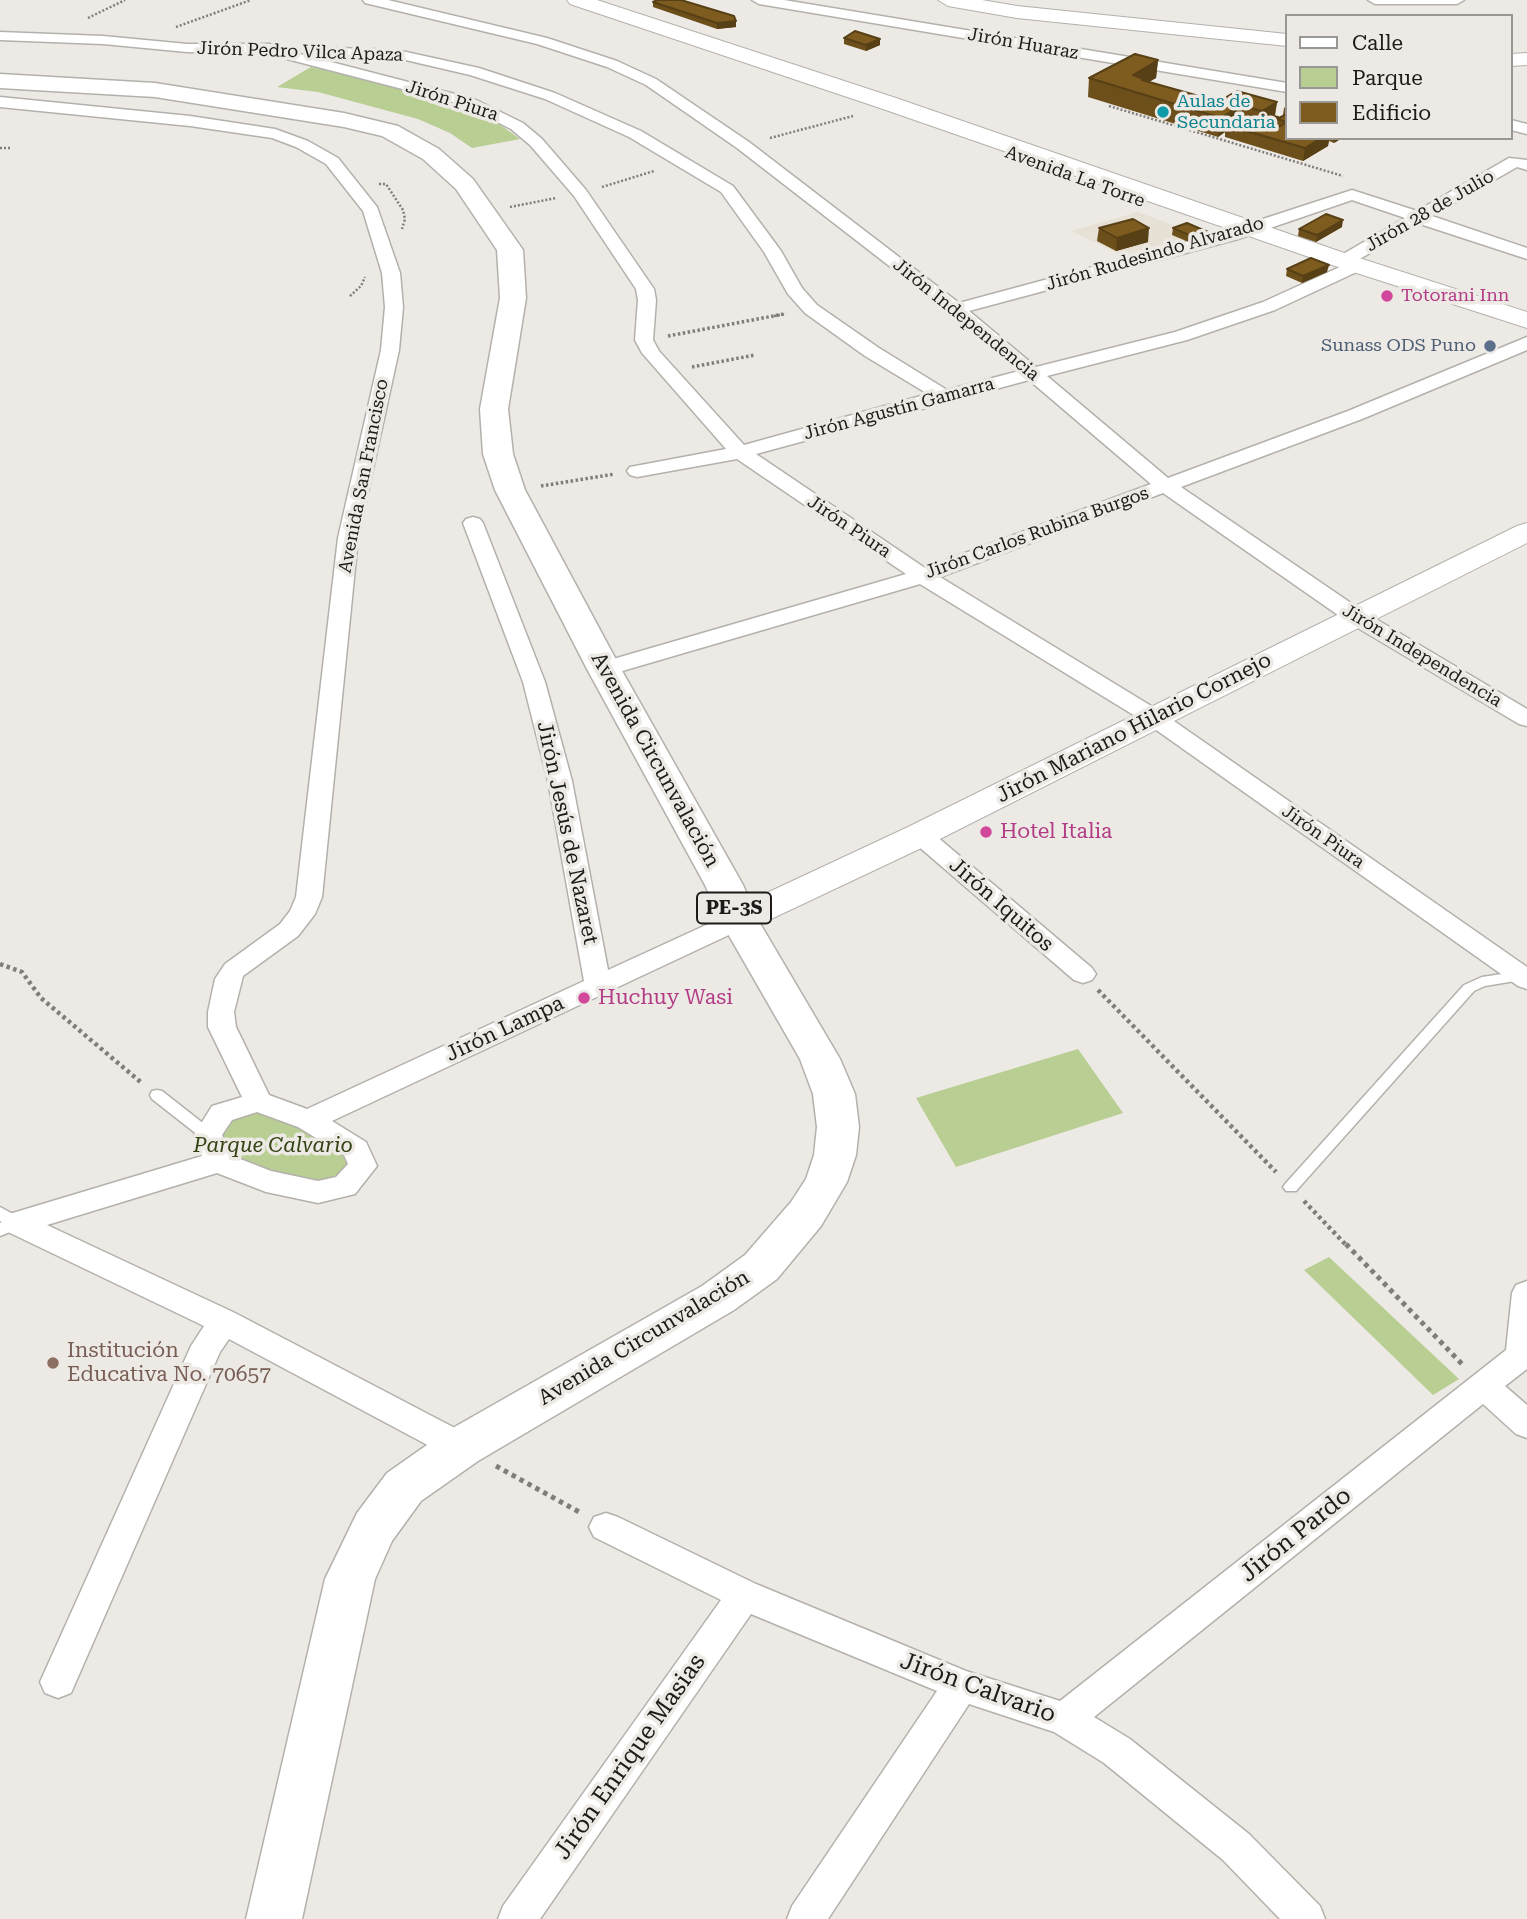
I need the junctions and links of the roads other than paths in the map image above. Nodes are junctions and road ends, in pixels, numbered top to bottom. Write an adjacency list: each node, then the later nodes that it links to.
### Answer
1 (370, 0): 22 (street, Jirón Independencia)
2 (759, 0): 13 (street, Jirón Huaraz)
3 (948, 0): 8 (main road)
4 (995, 0): 8 (street)
5 (1457, 0): 7 (street)
6 (582, 1): 19 (main road, Avenida La Torre)
7 (1379, 1)
8 (1017, 12): 10 (main road)
9 (0, 36): 11 (street, Jirón Pedro Vilca Apaza)
10 (1286, 40)
11 (253, 46): 27 (street, Jirón Pedro Vilca Apaza); 28 (street, Jirón Piura)
12 (0, 81): 35 (highway, Avenida Circunvalación / PE-3S)
13 (1286, 88)
14 (0, 102): 44 (street, Avenida San Francisco)
15 (1521, 163): 18 (street, Jirón 28 de Julio)
16 (1410, 196): 17 (street)
17 (1388, 207): 18 (street); 19 (street, Jirón Rudesindo Alvarado)
18 (1419, 218): 20 (street); 21 (street, Jirón 28 de Julio)
19 (1242, 231): 21 (main road, Avenida La Torre); 22 (street, Jirón Rudesindo Alvarado)
20 (1527, 254)
21 (1348, 267): 23 (main road, Avenida La Torre); 24 (main road, Avenida La Torre); 26 (street, Jirón Agustín Gamarra)
22 (956, 309): 26 (street, Jirón Independencia)
23 (1527, 320)
24 (1527, 333)
25 (1527, 344): 30 (street, Jirón Carlos Rubina Burgos)
26 (1032, 373): 27 (street, Jirón Agustín Gamarra); 30 (street, Jirón Independencia)
27 (944, 396): 28 (street, Jirón Agustín Gamarra)
28 (740, 452): 29 (street, Jirón Agustín Gamarra); 33 (street, Jirón Piura)
29 (637, 471)
30 (1166, 486): 33 (street, Jirón Carlos Rubina Burgos); 34 (street, Jirón Independencia)
31 (473, 523): 42 (street, Jirón Jesús de Nazaret)
32 (1527, 532): 34 (main road, Jirón Mariano Hilario Cornejo)
33 (923, 576): 35 (street, Jirón Carlos Rubina Burgos); 36 (street, Jirón Piura)
34 (1356, 617): 36 (main road, Jirón Mariano Hilario Cornejo); 37 (street, Jirón Independencia)
35 (604, 669): 39 (highway, Avenida Circunvalación / PE-3S)
36 (1153, 717): 38 (main road, Jirón Mariano Hilario Cornejo); 41 (street, Jirón Piura)
37 (1527, 719)
38 (920, 835): 39 (main road, Jirón Mariano Hilario Cornejo); 40 (street, Jirón Iquitos)
39 (739, 920): 42 (street, Jirón Lampa); 55 (highway, Avenida Circunvalación / PE-3S)
40 (1083, 974)
41 (1524, 978): 48 (lane)
42 (598, 986): 45 (street, Jirón Lampa)
43 (157, 1096): 46 (lane)
44 (258, 1102): 45 (street); 46 (street)
45 (308, 1120): 47 (street)
46 (208, 1135): 47 (street)
47 (218, 1162): 49 (street)
48 (1291, 1187)
49 (5, 1222): 51 (street)
50 (1527, 1293): 52 (street)
51 (224, 1321): 55 (street); 58 (street)
52 (1524, 1353): 53 (street, Jirón Pardo)
53 (1484, 1386): 54 (street); 60 (street, Jirón Pardo)
54 (1527, 1425)
55 (461, 1447): 61 (highway, Avenida Circunvalación / PE-3S)
56 (606, 1527): 57 (street, Jirón Calvario)
57 (744, 1595): 59 (street, Jirón Calvario); 62 (street, Jirón Enrique Masias)
58 (58, 1682)
59 (961, 1685): 60 (street, Jirón Calvario); 63 (street)
60 (1065, 1719): 64 (street, Jirón Calvario)
61 (274, 1919)
62 (517, 1919)
63 (806, 1919)
64 (1306, 1919)

